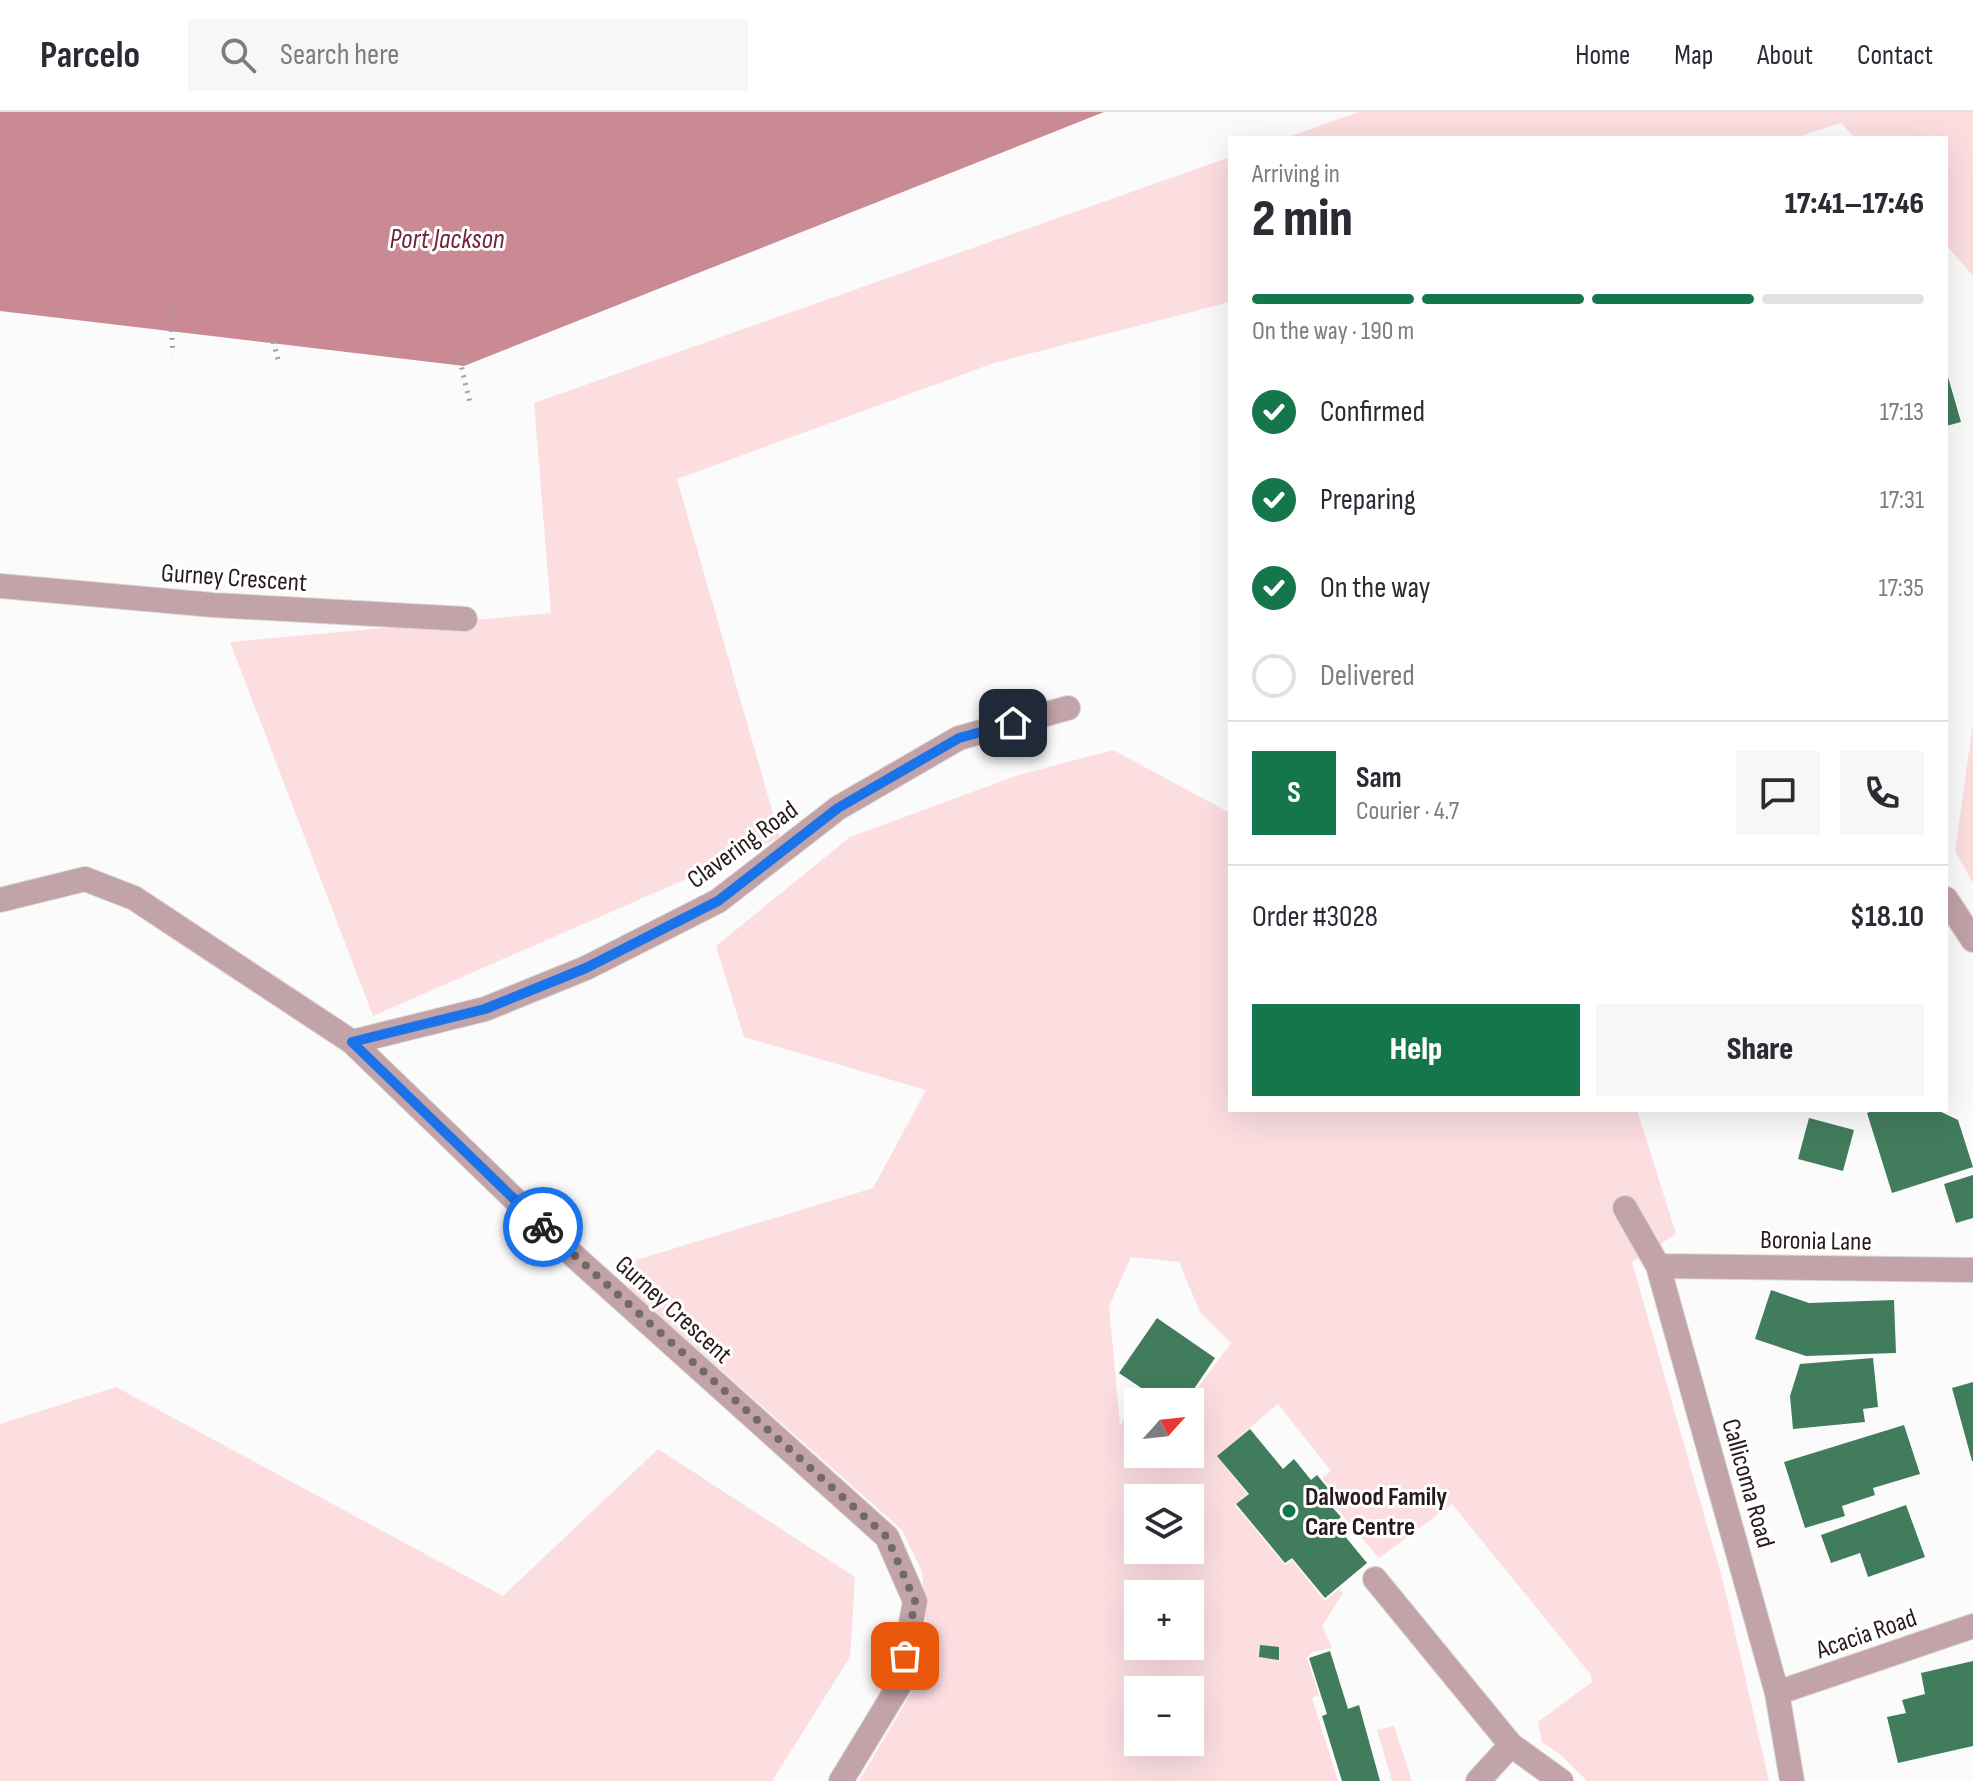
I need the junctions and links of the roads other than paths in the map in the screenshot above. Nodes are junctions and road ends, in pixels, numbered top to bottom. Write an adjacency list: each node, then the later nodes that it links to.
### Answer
1 (0, 586): 2 (street, Gurney Crescent)
2 (465, 619)
3 (1068, 708): 7 (street, Clavering Road)
4 (0, 900): 7 (street, Gurney Crescent)
5 (1948, 902): 6 (street)
6 (1973, 940)
7 (352, 1042): 15 (street, Gurney Crescent)
8 (1625, 1208): 9 (street, Callicoma Road)
9 (1658, 1266): 10 (street, Boronia Lane); 13 (street, Callicoma Road)
10 (1973, 1270)
11 (1375, 1579): 14 (street)
12 (1973, 1626): 13 (street, Acacia Road)
13 (1777, 1693): 18 (street, Callicoma Road)
14 (1507, 1741): 16 (street); 17 (street)
15 (841, 1781)
16 (1478, 1781)
17 (1561, 1781)
18 (1792, 1781)

